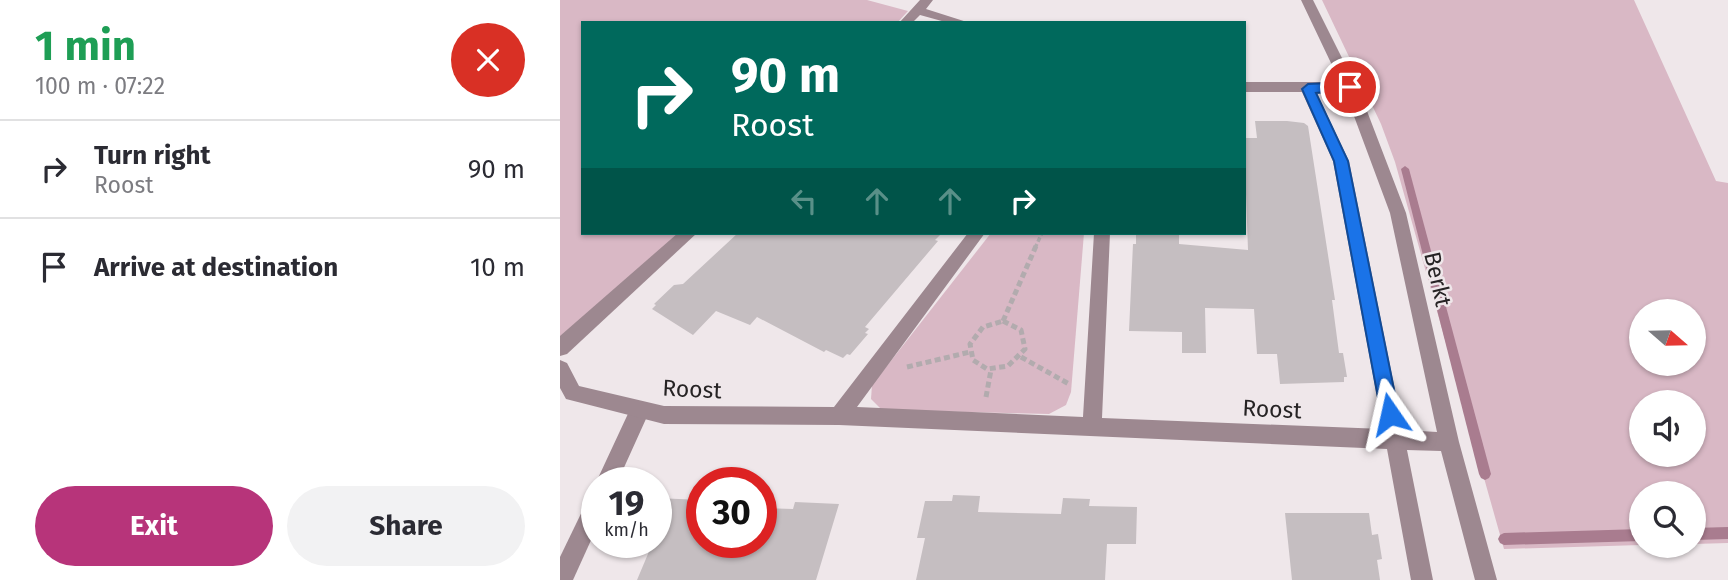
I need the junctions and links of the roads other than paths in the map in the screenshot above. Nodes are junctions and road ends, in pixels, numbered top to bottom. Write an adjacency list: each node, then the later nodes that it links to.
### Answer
1 (928, 0): 3 (street)
2 (1307, 0): 6 (street, Berkt)
3 (917, 10): 4 (street); 5 (street)
4 (907, 21)
5 (957, 21)
6 (1350, 87): 8 (street); 18 (street, Berkt)
7 (1246, 88): 8 (street)
8 (1308, 89): 17 (street)
9 (687, 235): 12 (street)
10 (976, 235): 15 (street)
11 (1102, 235): 16 (street)
12 (560, 348)
13 (561, 373): 14 (street, Roost)
14 (640, 410): 15 (street, Roost); 19 (street)
15 (839, 416): 16 (street, Roost)
16 (1092, 425): 17 (street, Roost)
17 (1395, 439): 18 (street, Roost); 22 (street)
18 (1449, 442): 23 (street, Berkt)
19 (613, 467)
20 (581, 537): 21 (street)
21 (561, 580)
22 (1422, 580)
23 (1486, 580)

